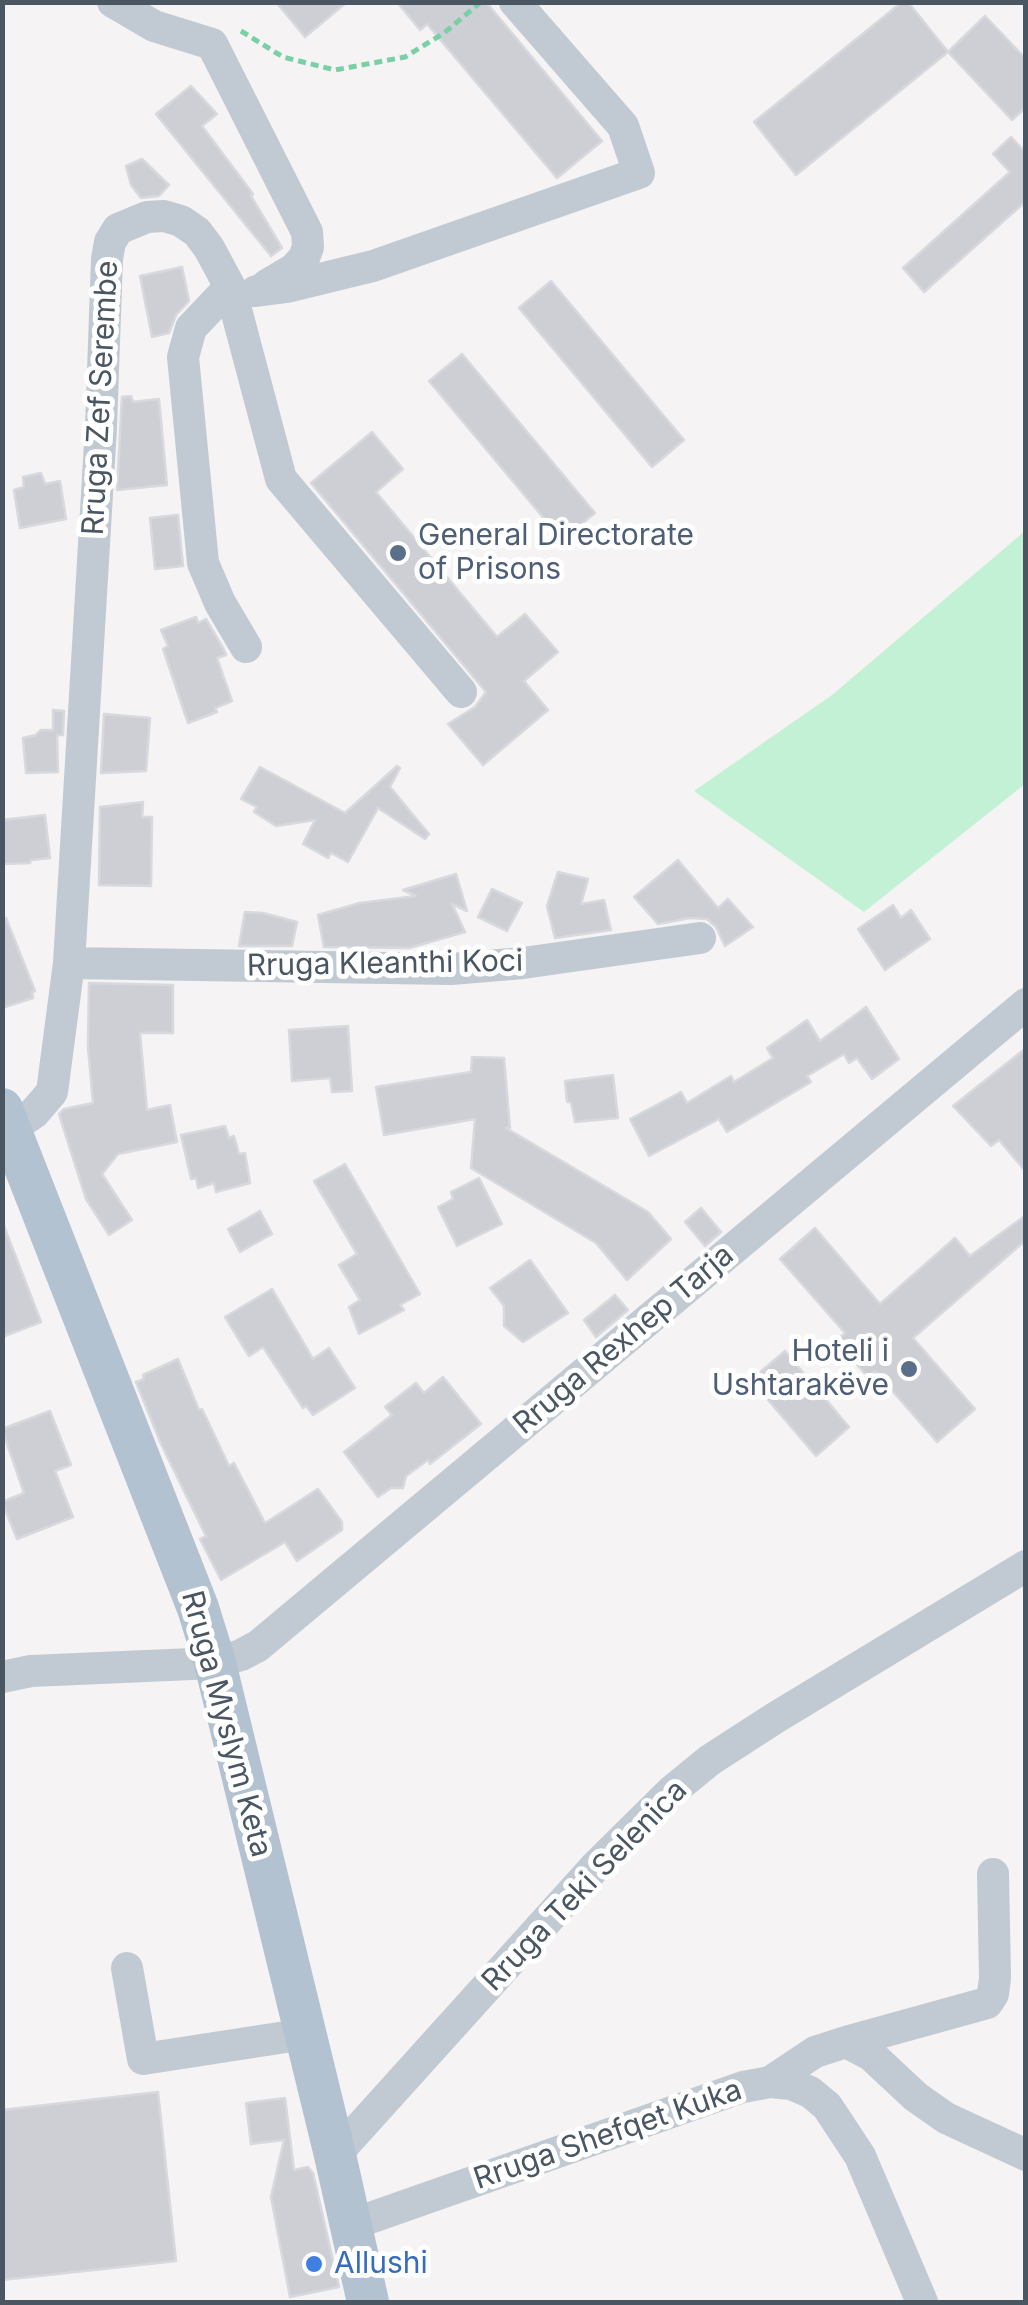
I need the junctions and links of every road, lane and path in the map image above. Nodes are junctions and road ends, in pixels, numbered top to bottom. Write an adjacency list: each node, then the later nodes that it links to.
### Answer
1 (112, 2): 4 (street)
2 (480, 2): 4 (path)
3 (515, 2): 5 (street)
4 (225, 37): 5 (street)
5 (243, 289): 6 (street); 7 (street); 9 (street, Rruga Zef Serembe)
6 (246, 647)
7 (461, 692)
8 (700, 938): 9 (street, Rruga Kleanthi Koci)
9 (69, 964): 11 (street, Rruga Zef Serembe)
10 (1026, 1004): 13 (street, Rruga Rexhep Tarja)
11 (6, 1119): 13 (main road, Rruga Myslym Keta)
12 (1026, 1566): 20 (street, Rruga Teki Selenica)
13 (216, 1663): 14 (street); 17 (main road, Rruga Myslym Keta)
14 (2, 1677)
15 (993, 1874): 18 (street)
16 (127, 1968): 17 (street)
17 (305, 2034): 20 (main road, Rruga Myslym Keta)
18 (846, 2042): 19 (street); 21 (street)
19 (770, 2082): 22 (street, Rruga Shefqet Kuka); 24 (street, Rruga Shefqet Kuka)
20 (335, 2155): 22 (main road, Rruga Myslym Keta)
21 (1026, 2155)
22 (350, 2225): 23 (main road, Rruga Myslym Keta)
23 (368, 2302)
24 (922, 2302)

